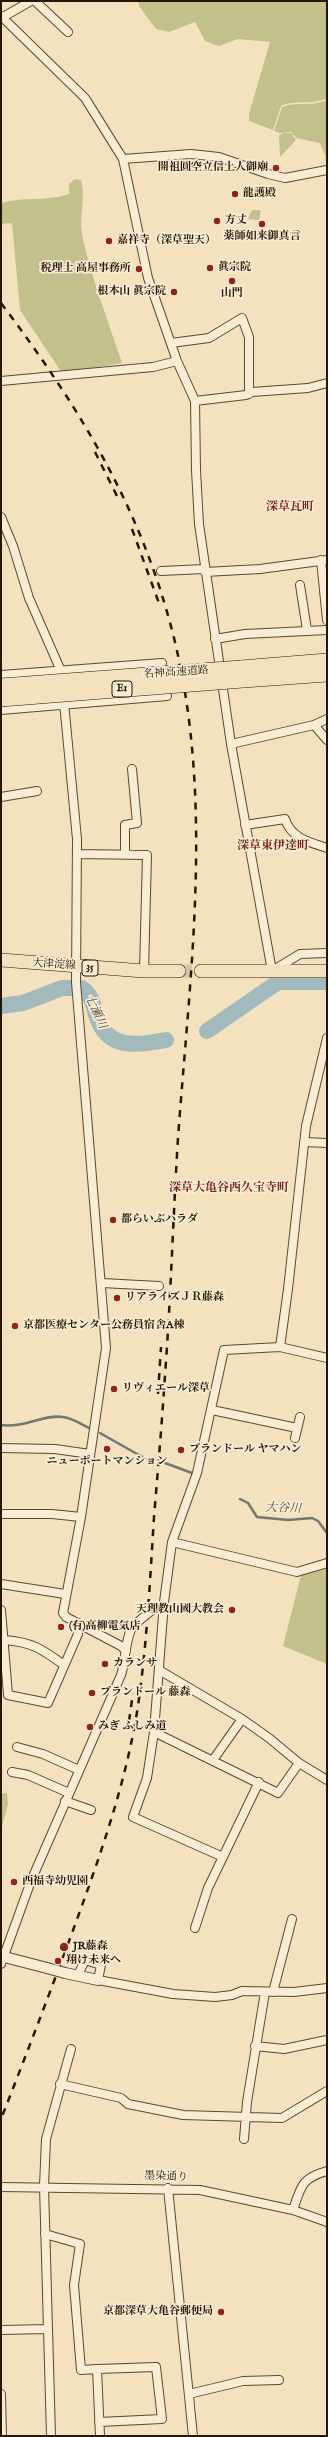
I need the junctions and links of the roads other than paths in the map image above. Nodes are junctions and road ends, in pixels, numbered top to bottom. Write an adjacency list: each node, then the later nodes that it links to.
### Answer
1 (32, 1): 3 (street)
2 (35, 1): 4 (street)
3 (2, 17): 5 (street)
4 (68, 32)
5 (123, 159): 6 (street); 7 (street)
6 (327, 170)
7 (171, 343): 8 (street); 11 (street)
8 (177, 362): 9 (street); 12 (street)
9 (1, 381)
10 (327, 383): 11 (street)
11 (249, 394): 12 (street)
12 (195, 401): 15 (street)
13 (1, 516): 24 (street)
14 (324, 560): 15 (street); 18 (street)
15 (205, 570): 16 (street); 21 (street)
16 (161, 571)
17 (300, 585): 19 (street)
18 (327, 620)
19 (307, 630): 20 (street); 21 (street)
20 (327, 630)
21 (215, 639): 36 (street)
22 (327, 660): 25 (highway, 名神高速道路 / E1)
23 (162, 663): 24 (street)
24 (61, 671): 27 (street); 31 (street)
25 (242, 674): 26 (highway, 名神高速道路 / E1); 28 (highway, 名神高速道路 / E1, bridge); 30 (highway, 名神高速道路 / E1, bridge)
26 (327, 674)
27 (1, 675)
28 (1, 686)
29 (167, 696): 31 (street)
30 (1, 699)
31 (66, 706): 32 (street); 42 (street)
32 (1, 710)
33 (327, 719): 34 (street)
34 (314, 726): 35 (street); 36 (street)
35 (327, 740)
36 (231, 744): 40 (street)
37 (132, 769): 43 (street)
38 (37, 791): 39 (street)
39 (1, 797)
40 (245, 825): 41 (street); 50 (street)
41 (327, 848)
42 (77, 854): 43 (street); 46 (street)
43 (125, 854): 47 (street)
44 (327, 953): 50 (street)
45 (1, 960): 46 (main road, 大津淀線 / 35)
46 (76, 967): 47 (main road, 大津淀線 / 35); 55 (street)
47 (144, 971): 48 (main road, 大津淀線 / 35)
48 (179, 971)
49 (201, 971): 50 (main road)
50 (272, 971): 51 (main road)
51 (327, 971)
52 (327, 1038): 53 (street)
53 (304, 1142): 54 (street); 57 (street)
54 (327, 1142)
55 (102, 1283): 56 (street); 64 (street)
56 (159, 1286)
57 (280, 1347): 58 (street); 59 (street)
58 (327, 1358)
59 (212, 1410): 61 (street); 67 (street)
60 (300, 1417): 61 (street)
61 (297, 1428): 62 (street)
62 (295, 1438)
63 (1, 1448): 64 (street)
64 (90, 1454): 66 (street)
65 (1, 1514): 66 (street)
66 (81, 1517): 70 (street)
67 (172, 1542): 68 (street); 71 (street)
68 (327, 1563)
69 (1, 1584): 70 (street)
70 (65, 1594): 73 (street)
71 (160, 1604): 75 (street, bridge); 77 (street)
72 (1, 1610): 74 (street)
73 (79, 1624): 75 (street); 76 (street)
74 (4, 1640): 76 (street); 76 (street)
75 (126, 1651): 83 (street)
76 (64, 1666)
77 (158, 1670): 78 (street); 79 (street)
78 (242, 1719): 81 (street); 82 (street)
79 (154, 1732): 81 (street); 89 (street)
80 (17, 1747): 83 (street)
81 (213, 1760): 86 (street)
82 (298, 1762): 85 (street); 86 (street)
83 (79, 1770): 87 (street)
84 (12, 1772): 87 (street)
85 (327, 1780)
86 (259, 1782): 89 (street)
87 (67, 1797): 88 (street); 92 (street)
88 (90, 1810)
89 (223, 1857): 91 (street)
90 (292, 1919): 96 (street)
91 (195, 1928)
92 (2, 1959): 93 (street, bridge)
93 (78, 1975): 94 (street); 94 (street)
94 (98, 1980): 96 (street)
95 (327, 1988): 96 (street)
96 (269, 1992): 98 (street)
97 (327, 2040): 98 (street)
98 (255, 2046): 102 (street)
99 (71, 2048): 100 (street)
100 (60, 2084): 102 (street); 106 (street)
101 (327, 2091): 102 (street)
102 (246, 2118): 103 (street)
103 (244, 2139)
104 (327, 2171): 108 (street)
105 (1, 2186): 106 (street, 墨染通り)
106 (44, 2186): 107 (street, 墨染通り); 110 (street)
107 (168, 2188): 108 (street, 墨染通り); 116 (street)
108 (293, 2210): 109 (street, 墨染通り)
109 (327, 2222)
110 (45, 2234): 111 (street); 113 (street)
111 (48, 2329): 112 (street); 119 (street)
112 (1, 2330)
113 (97, 2369): 117 (street); 117 (street)
114 (279, 2380): 116 (street)
115 (1, 2394): 118 (street)
116 (189, 2394): 121 (street)
117 (99, 2422): 120 (street)
118 (2, 2436)
119 (51, 2436)
120 (100, 2436)
121 (193, 2436)

